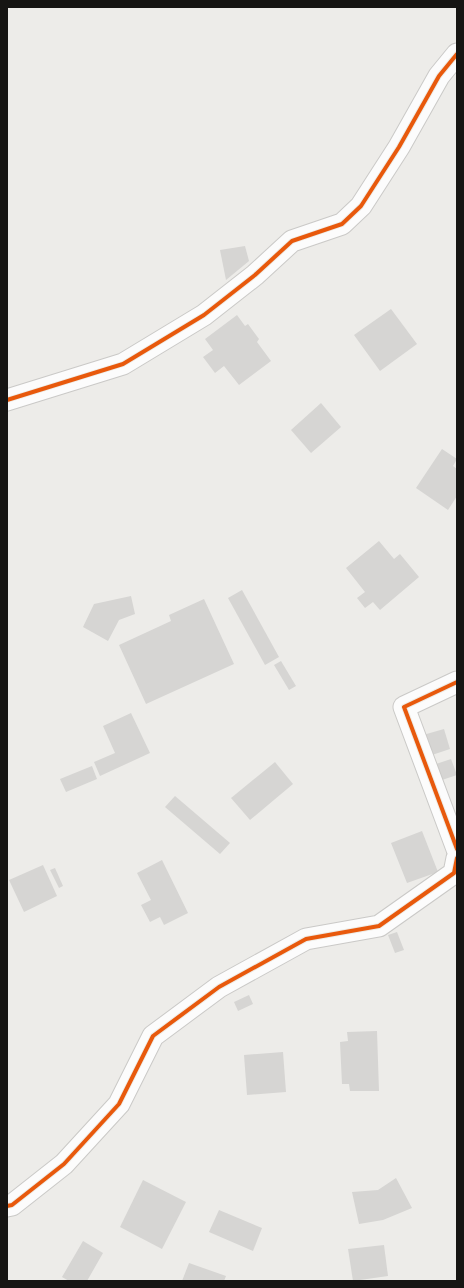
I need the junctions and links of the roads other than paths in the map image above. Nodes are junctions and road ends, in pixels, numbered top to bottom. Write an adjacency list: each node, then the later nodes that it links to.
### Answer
1 (457, 54): 2 (street)
2 (7, 400)
3 (457, 682): 4 (street)
4 (457, 849)
5 (457, 858): 6 (street)
6 (7, 1206)

